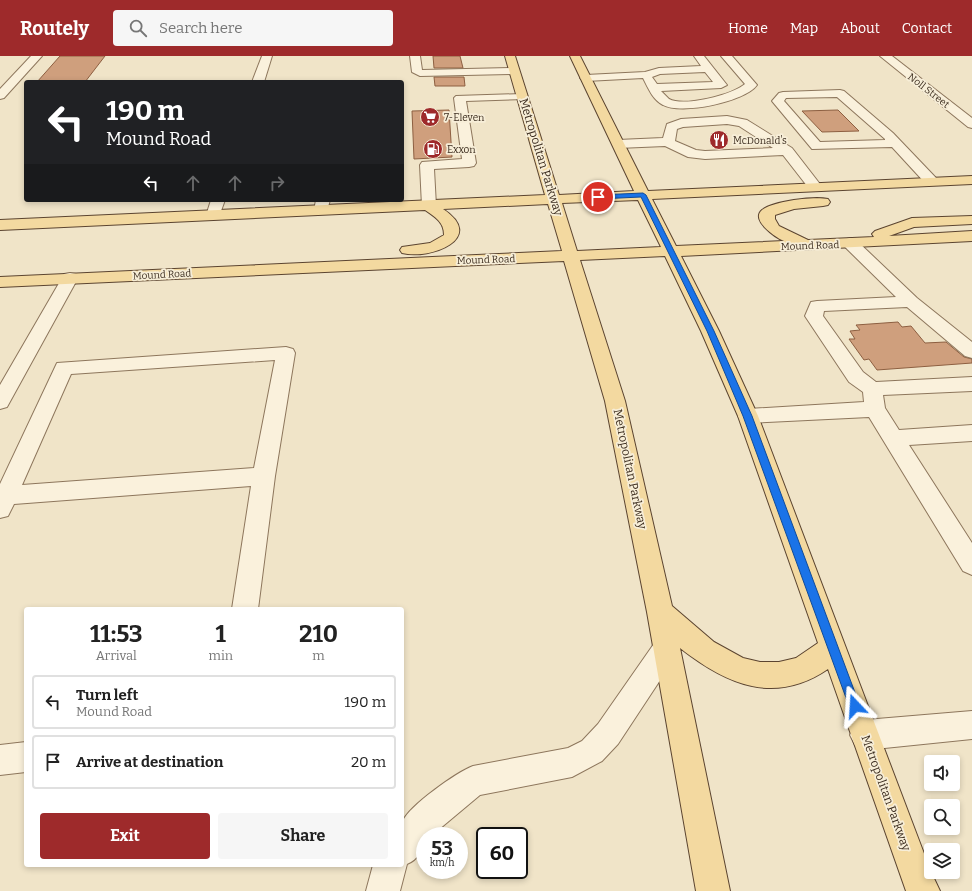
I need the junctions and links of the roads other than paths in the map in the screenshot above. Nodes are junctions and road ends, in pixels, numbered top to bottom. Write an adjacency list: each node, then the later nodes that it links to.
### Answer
1 (37, 56): 15 (street)
2 (267, 56): 13 (street)
3 (415, 56): 10 (street)
4 (510, 56): 10 (main road, Metropolitan Parkway)
5 (575, 56): 12 (main road, Metropolitan Parkway)
6 (699, 56): 9 (street)
7 (726, 56): 14 (street)
8 (885, 56): 17 (street, Noll Street)
9 (708, 69): 11 (street); 14 (street)
10 (514, 71): 16 (main road, Metropolitan Parkway)
11 (646, 75): 12 (street); 14 (street)
12 (586, 78): 20 (main road, Metropolitan Parkway)
13 (259, 80)
14 (654, 88)
15 (0, 96)
16 (522, 97): 26 (main road, Metropolitan Parkway); 30 (street)
17 (972, 124)
18 (666, 142): 20 (street); 21 (street); 21 (street)
19 (896, 143): 19 (street); 23 (street)
20 (618, 144): 25 (main road, Metropolitan Parkway)
21 (787, 151): 24 (street)
22 (972, 180): 23 (main road)
23 (932, 182): 24 (main road)
24 (816, 188): 25 (main road)
25 (643, 195): 26 (main road); 38 (main road, Metropolitan Parkway)
26 (554, 199): 30 (main road); 39 (main road, Metropolitan Parkway)
27 (838, 201): 37 (main road)
28 (217, 202): 31 (street)
29 (322, 206): 30 (main road); 31 (main road)
30 (429, 206): 40 (main road)
31 (213, 216): 33 (main road); 35 (main road)
32 (972, 220): 36 (main road)
33 (0, 225)
34 (970, 237): 36 (main road, Mound Road)
35 (46, 238)
36 (850, 243): 37 (main road, Mound Road); 43 (street)
37 (805, 245): 38 (main road, Mound Road)
38 (671, 251): 39 (main road, Mound Road); 49 (main road, Metropolitan Parkway)
39 (572, 256): 41 (main road, Mound Road); 56 (main road, Metropolitan Parkway)
40 (0, 272)
41 (70, 278): 42 (main road, Mound Road); 47 (street)
42 (0, 282)
43 (911, 302): 44 (street); 46 (street)
44 (972, 352)
45 (972, 384): 46 (street)
46 (872, 389): 48 (street)
47 (0, 402)
48 (875, 409): 49 (street); 51 (street)
49 (748, 416): 58 (main road, Metropolitan Parkway)
50 (972, 433): 51 (street)
51 (894, 438): 54 (street)
52 (264, 476): 53 (street); 53 (street); 55 (street)
53 (2, 500)
54 (972, 564)
55 (245, 607)
56 (660, 612): 57 (main road, Metropolitan Parkway); 58 (main road)
57 (667, 647): 63 (street); 66 (main road, Metropolitan Parkway)
58 (834, 648): 60 (main road, Metropolitan Parkway)
59 (972, 726): 60 (street)
60 (865, 735): 67 (main road, Metropolitan Parkway)
61 (24, 757): 62 (street)
62 (0, 760)
63 (404, 847)
64 (390, 867): 65 (street)
65 (383, 891)
66 (713, 891)
67 (923, 891)

